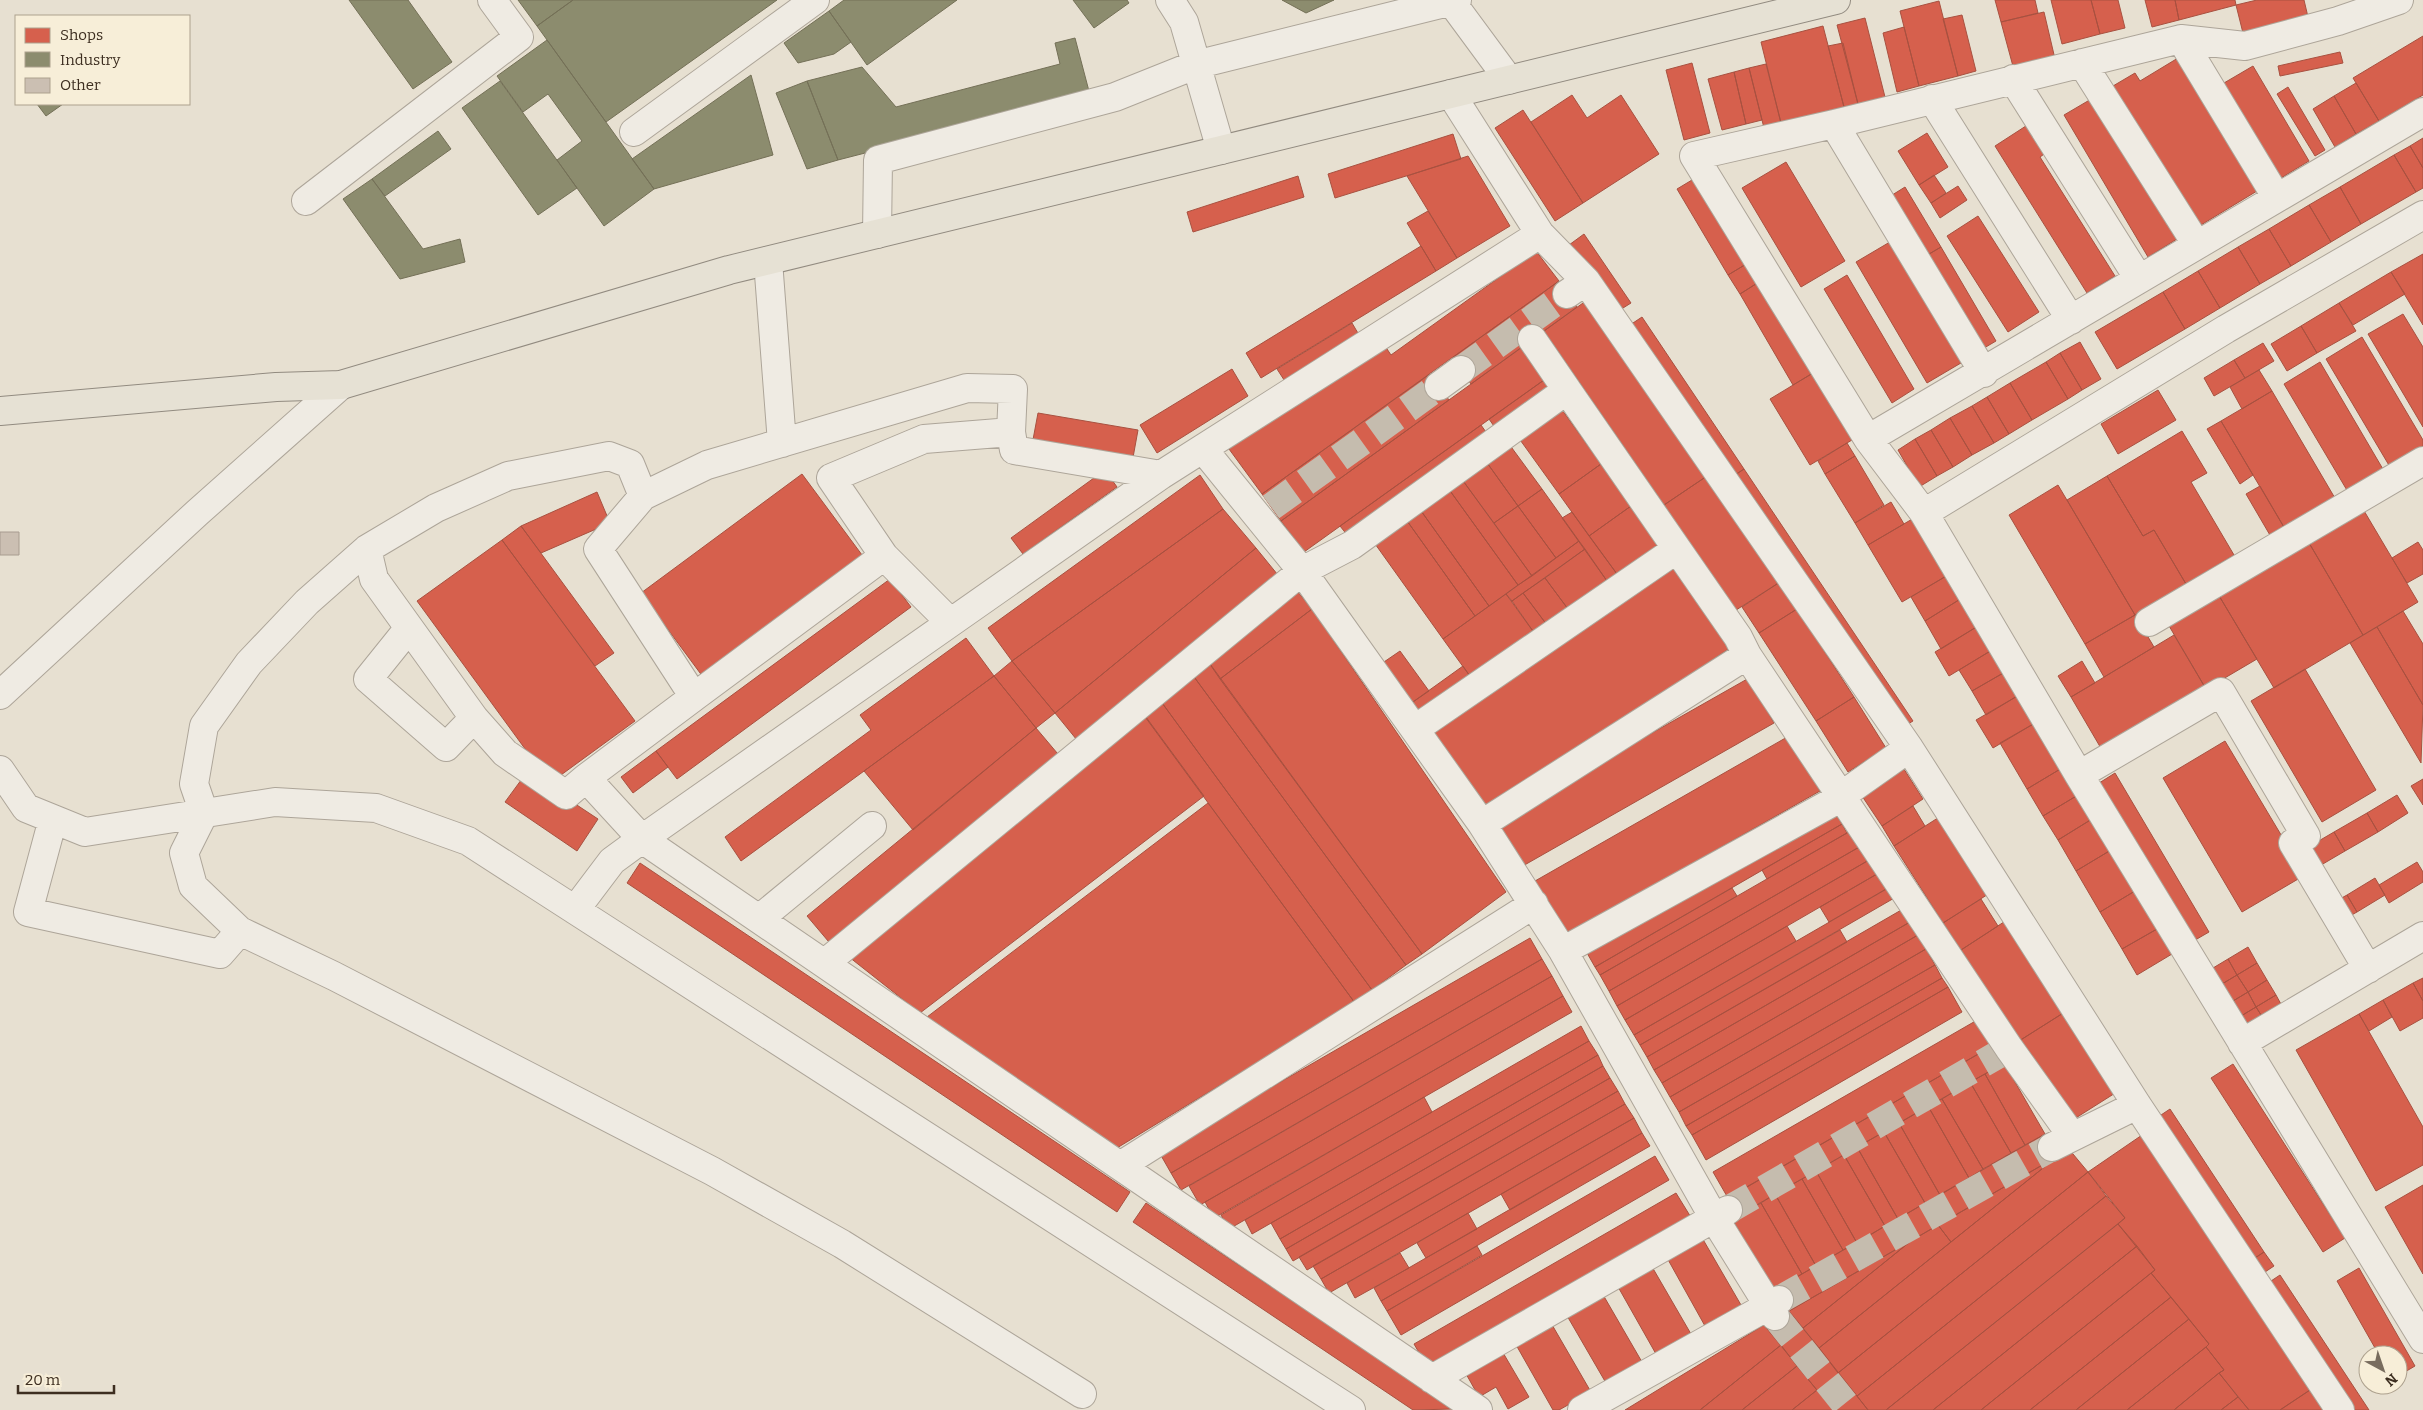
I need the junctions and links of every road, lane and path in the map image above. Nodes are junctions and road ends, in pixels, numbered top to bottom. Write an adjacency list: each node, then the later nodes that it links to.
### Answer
1 (492, 0): 19 (lane)
2 (815, 0): 16 (lane)
3 (1170, 0): 9 (lane)
4 (1453, 0): 9 (lane); 11 (lane)
5 (1836, 0): 11 (main road)
6 (2399, 0): 7 (lane)
7 (2181, 39): 8 (lane); 18 (lane)
8 (2082, 63): 10 (lane); 23 (lane)
9 (1195, 66): 17 (lane); 21 (lane)
10 (2013, 79): 13 (lane); 25 (lane)
11 (1508, 80): 12 (main road)
12 (1451, 94): 17 (main road); 22 (lane)
13 (1932, 99): 15 (lane); 26 (lane)
14 (2423, 112): 18 (lane)
15 (1834, 124): 29 (lane); 35 (lane)
16 (634, 132)
17 (1222, 150): 21 (main road)
18 (2277, 198): 23 (lane)
19 (306, 201)
20 (2423, 215): 41 (lane)
21 (877, 234): 24 (main road)
22 (1540, 234): 37 (lane); 54 (lane)
23 (2197, 245): 25 (lane)
24 (768, 260): 30 (main road); 36 (lane)
25 (2139, 279): 26 (lane)
26 (2071, 320): 29 (lane)
27 (1532, 339): 32 (lane)
28 (1461, 370): 31 (lane)
29 (1984, 373): 35 (lane)
30 (341, 386): 33 (main road); 50 (lane)
31 (1439, 386)
32 (1567, 390): 43 (lane); 45 (lane)
33 (0, 411)
34 (1011, 432): 36 (lane); 39 (lane); 44 (lane)
35 (1868, 439): 41 (lane)
36 (782, 443): 40 (lane)
37 (1203, 449): 39 (lane); 45 (lane)
38 (2423, 461): 47 (lane)
39 (1161, 476): 46 (lane)
40 (643, 496): 42 (lane); 51 (lane)
41 (1924, 514): 56 (lane)
42 (367, 549): 48 (lane); 59 (lane)
43 (1677, 549): 49 (lane); 53 (lane)
44 (884, 556): 46 (lane); 51 (lane)
45 (1302, 572): 53 (lane); 70 (lane)
46 (950, 622): 63 (lane)
47 (2149, 622)
48 (409, 628): 52 (lane); 52 (lane)
49 (1747, 655): 58 (lane); 61 (lane)
50 (0, 695)
51 (694, 697): 57 (lane)
52 (474, 718): 57 (lane)
53 (1415, 729): 61 (lane)
54 (1909, 748): 58 (lane); 73 (lane)
55 (0, 770): 60 (lane)
56 (2079, 776): 71 (lane); 72 (lane)
57 (586, 778): 63 (lane)
58 (1840, 796): 69 (lane); 73 (lane)
59 (204, 813): 60 (lane); 65 (lane); 67 (lane)
60 (53, 819): 67 (lane)
61 (1482, 824): 64 (lane)
62 (872, 826): 66 (lane)
63 (642, 839): 65 (lane); 66 (lane)
64 (1534, 904): 69 (lane); 74 (lane)
65 (575, 910): 80 (lane)
66 (759, 919): 70 (lane)
67 (240, 931): 78 (lane)
68 (2423, 936): 71 (lane)
69 (1563, 950): 75 (lane)
70 (825, 964): 74 (lane)
71 (2368, 968): 72 (lane)
72 (2242, 1043): 76 (lane)
73 (2138, 1105): 82 (lane)
74 (1120, 1166): 77 (lane)
75 (1721, 1214): 77 (lane); 81 (lane)
76 (2423, 1339)
77 (1432, 1378): 79 (lane)
78 (1082, 1394)
79 (1471, 1408)
80 (1351, 1410)
81 (1582, 1410)
82 (2340, 1410)

